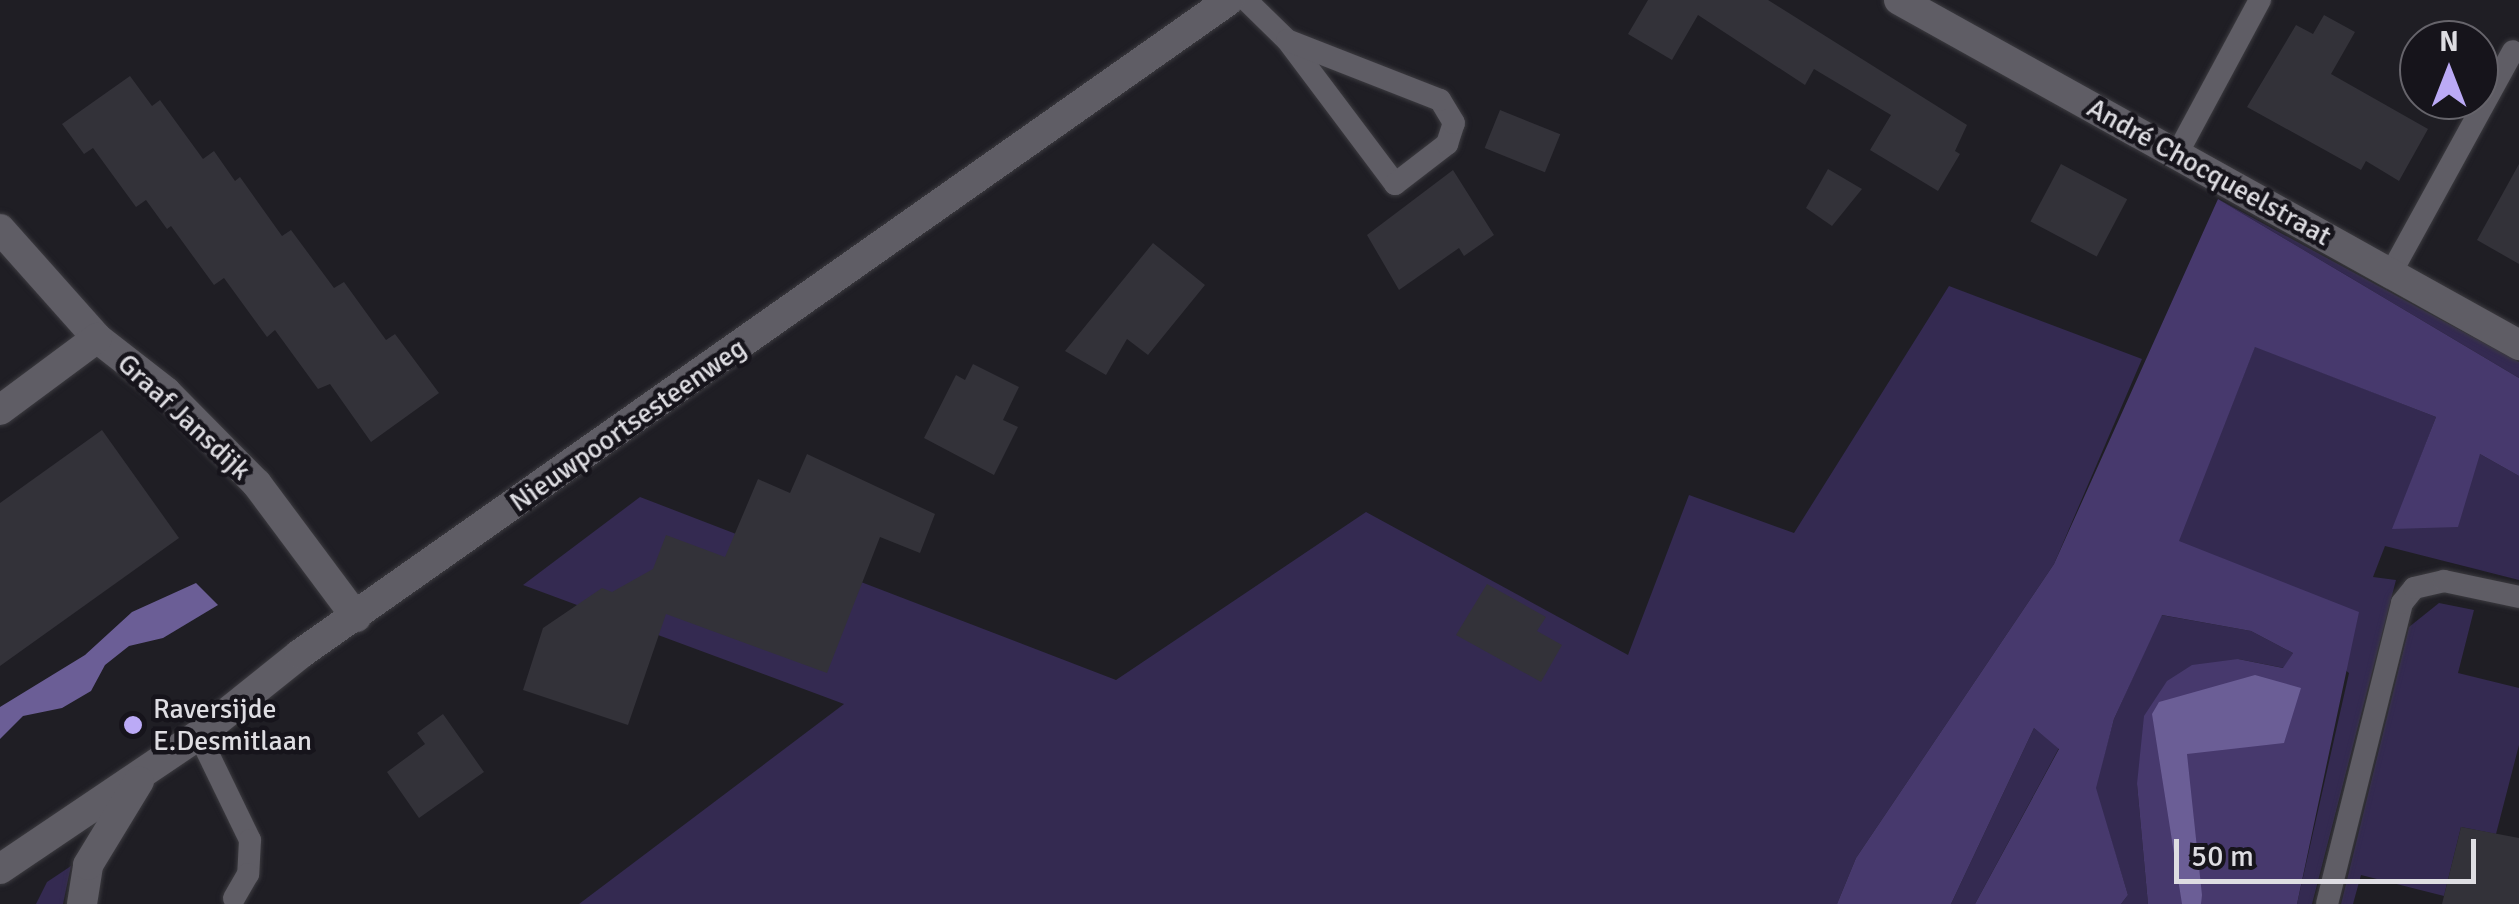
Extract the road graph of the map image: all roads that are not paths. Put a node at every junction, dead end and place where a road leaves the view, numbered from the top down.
1 (1229, 0) edge
2 (1246, 0) edge
3 (2260, 0) edge
4 (1916, 4) edge
5 (1287, 40) junction
6 (2512, 50) dead end
7 (2177, 154) junction
8 (0, 228) edge
9 (2391, 273) junction
10 (97, 338) junction
11 (2519, 345) edge
12 (0, 410) edge
13 (2519, 597) edge
14 (356, 617) junction
15 (199, 736) junction
16 (144, 772) junction
17 (29, 852) junction
18 (0, 868) edge
19 (0, 885) edge
20 (234, 898) dead end
21 (82, 904) edge
22 (2327, 904) edge

1 - 14 main road, Nieuwpoortsesteenweg
2 - 5 lane
3 - 7 lane
4 - 7 main road, André Chocqueelstraat
5 - 5 lane
6 - 9 lane
7 - 9 main road, André Chocqueelstraat
8 - 10 main road, Graaf Jansdijk
9 - 11 main road, André Chocqueelstraat
10 - 12 main road
10 - 14 main road, Graaf Jansdijk
13 - 22 lane
14 - 15 main road, Nieuwpoortsesteenweg
15 - 16 main road, Nieuwpoortsesteenweg
15 - 20 lane
16 - 17 main road, Nieuwpoortsesteenweg
16 - 21 main road
17 - 18 main road, Nieuwpoortsesteenweg
17 - 19 main road, Nieuwpoortsesteenweg

